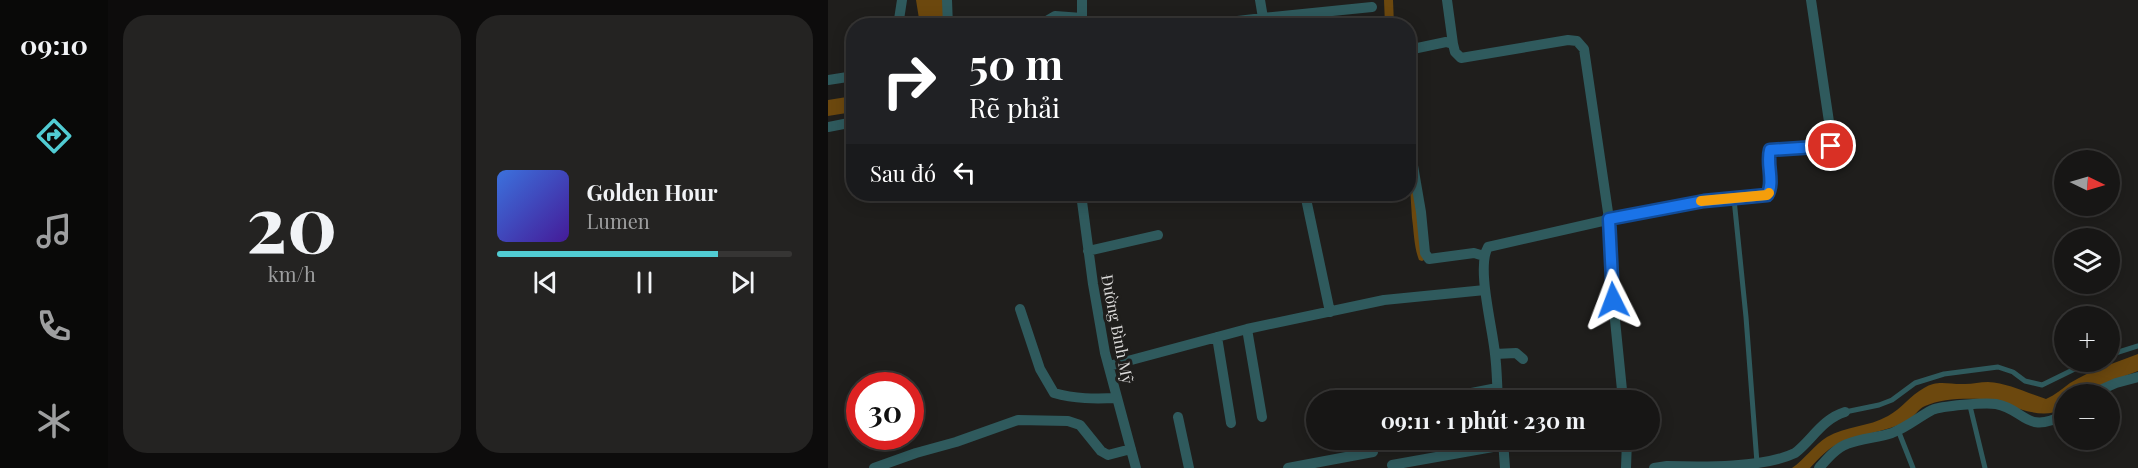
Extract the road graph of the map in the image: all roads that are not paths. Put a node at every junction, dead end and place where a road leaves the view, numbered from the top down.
1 (902, 0) edge
2 (947, 0) edge
3 (1082, 0) edge
4 (1260, 0) edge
5 (1448, 0) edge
6 (1811, 0) edge
7 (1372, 7) dead end
8 (899, 18) edge
9 (948, 18) edge
10 (1082, 18) edge
11 (1263, 18) joint
12 (1453, 44) junction
13 (1416, 48) edge
14 (846, 77) edge
15 (828, 80) edge
16 (846, 124) edge
17 (828, 127) edge
18 (1416, 183) edge
19 (1734, 199) junction
20 (1082, 201) edge
21 (1306, 201) edge
22 (1609, 219) junction
23 (1158, 235) dead end
24 (1088, 251) junction
25 (1484, 256) junction
26 (1485, 290) junction
27 (1020, 309) dead end
28 (1330, 312) junction
29 (1247, 329) junction
30 (1217, 337) junction
31 (2138, 346) edge
32 (2120, 352) edge
33 (1495, 354) junction
34 (1523, 359) dead end
35 (1109, 366) junction
36 (2069, 372) edge
37 (2138, 377) edge
38 (2114, 384) edge
39 (1497, 388) joint
40 (1487, 390) edge
41 (1622, 390) edge
42 (1117, 398) junction
43 (1970, 406) junction
44 (1845, 412) joint
45 (1178, 417) dead end
46 (1262, 417) dead end
47 (2054, 419) edge
48 (1231, 423) dead end
49 (1898, 430) junction
50 (1131, 449) junction
51 (1464, 450) edge
52 (1504, 450) edge
53 (1627, 450) edge
54 (1373, 452) dead end
55 (1392, 465) dead end
56 (1757, 465) junction
57 (874, 468) edge
58 (1136, 468) edge
59 (1189, 468) edge
60 (1288, 468) edge
61 (1505, 468) edge
62 (1626, 468) edge
63 (1654, 468) edge
64 (1819, 468) edge
65 (1913, 468) edge
66 (1985, 468) edge

1 - 8 street
2 - 9 street
3 - 10 street
4 - 11 street
5 - 12 street
6 - 19 street
7 - 11 street
12 - 13 street
12 - 22 street
14 - 15 street
16 - 17 street
18 - 25 street
19 - 22 street
19 - 56 lane
20 - 24 street, Đường Bình Mỹ
21 - 28 street
22 - 25 street
22 - 41 street
23 - 24 street
24 - 35 street, Đường Bình Mỹ
25 - 26 street
26 - 28 street
26 - 33 street
27 - 42 street
28 - 29 street
29 - 30 street
29 - 46 street
30 - 35 street
30 - 48 street
31 - 32 lane
33 - 34 street
33 - 39 street
35 - 42 street, Đường Bình Mỹ
36 - 44 lane
37 - 38 street
39 - 40 street
42 - 50 street, Đường Bình Mỹ
43 - 47 street
43 - 49 street
43 - 66 lane
44 - 56 street
45 - 59 street
49 - 64 street
49 - 65 lane
50 - 57 street
50 - 58 street, Đường Bình Mỹ
51 - 55 street
52 - 61 street
53 - 62 street
54 - 60 street
56 - 63 street

